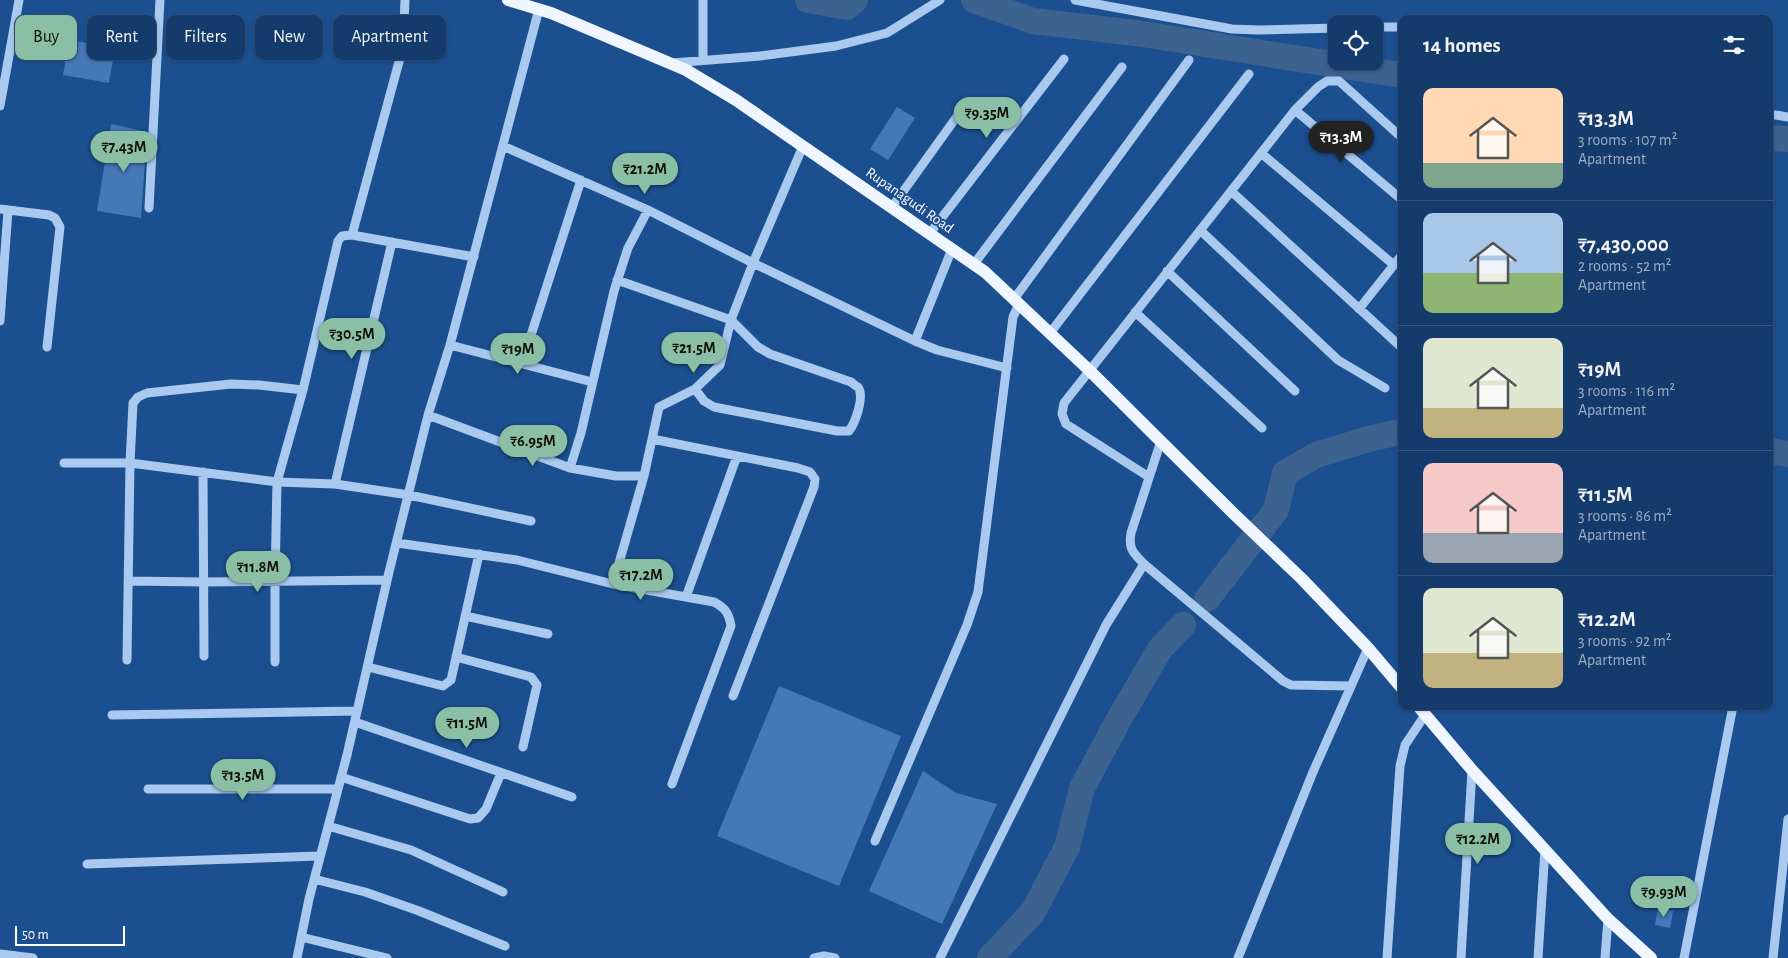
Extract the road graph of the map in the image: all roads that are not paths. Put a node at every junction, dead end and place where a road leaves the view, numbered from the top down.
1 (19, 0) edge
2 (160, 0) edge
3 (405, 0) edge
4 (508, 0) edge
5 (703, 0) edge
6 (940, 0) edge
7 (1075, 0) edge
8 (539, 9) junction
9 (1383, 27) edge
10 (1398, 27) edge
11 (1328, 28) edge
12 (1064, 59) dead end
13 (704, 60) junction
14 (1189, 60) dead end
15 (669, 63) junction
16 (1122, 67) dead end
17 (1249, 74) dead end
18 (0, 106) edge
19 (1295, 110) junction
20 (958, 115) dead end
21 (1773, 115) edge
22 (1788, 117) edge
23 (1398, 134) edge
24 (503, 146) junction
25 (803, 146) junction
26 (1261, 152) junction
27 (581, 180) junction
28 (1231, 191) junction
29 (1398, 196) edge
30 (892, 207) junction
31 (149, 208) dead end
32 (4, 210) edge
33 (648, 210) junction
34 (1200, 230) junction
35 (930, 233) junction
36 (352, 235) junction
37 (392, 242) junction
38 (952, 249) junction
39 (474, 257) junction
40 (1398, 260) edge
41 (753, 263) junction
42 (974, 264) junction
43 (1394, 265) junction
44 (1167, 271) junction
45 (617, 280) junction
46 (1017, 302) junction
47 (1360, 309) junction
48 (1135, 312) junction
49 (731, 320) junction
50 (0, 321) edge
51 (1050, 333) junction
52 (915, 342) junction
53 (1398, 344) edge
54 (450, 345) junction
55 (48, 347) dead end
56 (522, 363) junction
57 (1006, 368) junction
58 (1089, 370) junction
59 (592, 382) junction
60 (1385, 388) dead end
61 (695, 389) junction
62 (303, 390) junction
63 (1295, 391) dead end
64 (428, 415) junction
65 (1262, 428) dead end
66 (652, 439) junction
67 (1161, 442) junction
68 (736, 456) junction
69 (64, 463) dead end
70 (130, 463) junction
71 (570, 468) junction
72 (203, 472) junction
73 (644, 476) junction
74 (1150, 477) junction
75 (277, 482) junction
76 (335, 484) junction
77 (409, 495) junction
78 (531, 521) dead end
79 (397, 543) junction
80 (479, 554) junction
81 (1144, 564) junction
82 (128, 580) junction
83 (387, 580) junction
84 (275, 581) junction
85 (203, 582) junction
86 (613, 584) junction
87 (686, 597) junction
88 (465, 616) junction
89 (548, 634) dead end
90 (1368, 648) junction
91 (204, 656) dead end
92 (456, 657) junction
93 (127, 660) dead end
94 (275, 662) dead end
95 (368, 667) junction
96 (1398, 683) edge
97 (1351, 686) junction
98 (733, 696) dead end
99 (1732, 710) edge
100 (357, 711) junction
101 (1422, 711) edge
102 (112, 715) dead end
103 (354, 722) junction
104 (524, 747) dead end
105 (1472, 770) junction
106 (501, 773) junction
107 (341, 777) junction
108 (672, 784) dead end
109 (148, 789) dead end
110 (338, 789) junction
111 (572, 797) dead end
112 (1788, 819) edge
113 (328, 826) junction
114 (875, 841) dead end
115 (1545, 849) junction
116 (320, 856) junction
117 (87, 864) dead end
118 (314, 879) junction
119 (503, 892) dead end
120 (1608, 918) junction
121 (301, 936) junction
122 (505, 946) dead end
123 (0, 954) edge
124 (34, 958) edge
125 (297, 958) edge
126 (387, 958) edge
127 (814, 958) edge
128 (835, 958) edge
129 (940, 958) edge
130 (1238, 958) edge
131 (1387, 958) edge
132 (1461, 958) edge
133 (1538, 958) edge
134 (1605, 958) edge
135 (1651, 958) edge
136 (1684, 958) edge
137 (1773, 958) edge

1 - 18 street
2 - 31 street
3 - 36 street
4 - 8 main road, Rupanagudi Road
5 - 13 street
6 - 13 street
7 - 11 street
8 - 15 main road, Rupanagudi Road
8 - 24 street
9 - 10 street
12 - 35 street
13 - 15 street
14 - 46 street
15 - 25 main road, Rupanagudi Road
16 - 42 street
17 - 51 street
19 - 23 street
19 - 26 street
19 - 29 street
20 - 30 street
21 - 22 street
24 - 27 street
24 - 39 street
25 - 30 main road, Rupanagudi Road
25 - 41 street
26 - 28 street
26 - 43 street
27 - 33 street
27 - 56 street
28 - 34 street
28 - 47 street
30 - 35 main road, Rupanagudi Road
32 - 50 street
32 - 55 street
33 - 41 street
33 - 45 street
34 - 44 street
34 - 60 street
35 - 38 main road, Rupanagudi Road
36 - 37 street
36 - 62 street
37 - 39 street
37 - 76 street
38 - 42 main road, Rupanagudi Road
38 - 52 street
39 - 54 street
40 - 43 street
41 - 49 street
41 - 52 street
42 - 46 main road, Rupanagudi Road
43 - 47 street
44 - 48 street
44 - 63 street
45 - 49 street
45 - 59 street
46 - 51 main road, Rupanagudi Road
46 - 57 street
47 - 53 street
48 - 58 street
48 - 65 street
49 - 61 street
49 - 61 street
51 - 58 main road, Rupanagudi Road
52 - 57 street
54 - 56 street
54 - 64 street
56 - 59 street
57 - 114 street
58 - 67 main road, Rupanagudi Road
58 - 74 street
59 - 71 street
61 - 66 street
62 - 70 street
62 - 75 street
64 - 71 street
64 - 77 street
66 - 68 street
66 - 73 street
67 - 74 street
67 - 90 main road, Rupanagudi Road
68 - 87 street
68 - 98 street
69 - 70 street
70 - 72 street
70 - 82 street
71 - 73 street
72 - 75 street
72 - 85 street
73 - 86 street
74 - 81 street
75 - 76 street
75 - 84 street
76 - 77 street
77 - 78 street
77 - 79 street
79 - 80 street
79 - 83 street
80 - 86 street
80 - 88 street
81 - 97 street
81 - 129 street
82 - 85 street
82 - 93 street
83 - 84 street
83 - 95 street
84 - 85 street
84 - 94 street
85 - 91 street
86 - 87 street
87 - 108 street
88 - 89 street
88 - 92 street
90 - 96 main road, Rupanagudi Road
90 - 97 street
92 - 95 street
92 - 104 street
95 - 100 street
97 - 130 street
99 - 136 street
100 - 102 street
100 - 103 street
101 - 105 main road
101 - 131 street
103 - 106 street
103 - 107 street
105 - 115 main road
105 - 132 street
106 - 107 street
106 - 111 street
107 - 110 street
109 - 110 street
110 - 113 street
112 - 137 street
113 - 116 street
113 - 119 street
115 - 120 main road
115 - 133 street
116 - 117 street
116 - 118 street
118 - 121 street
118 - 122 street
120 - 134 street
120 - 135 main road
121 - 125 street
121 - 126 street
123 - 124 street
127 - 128 street

